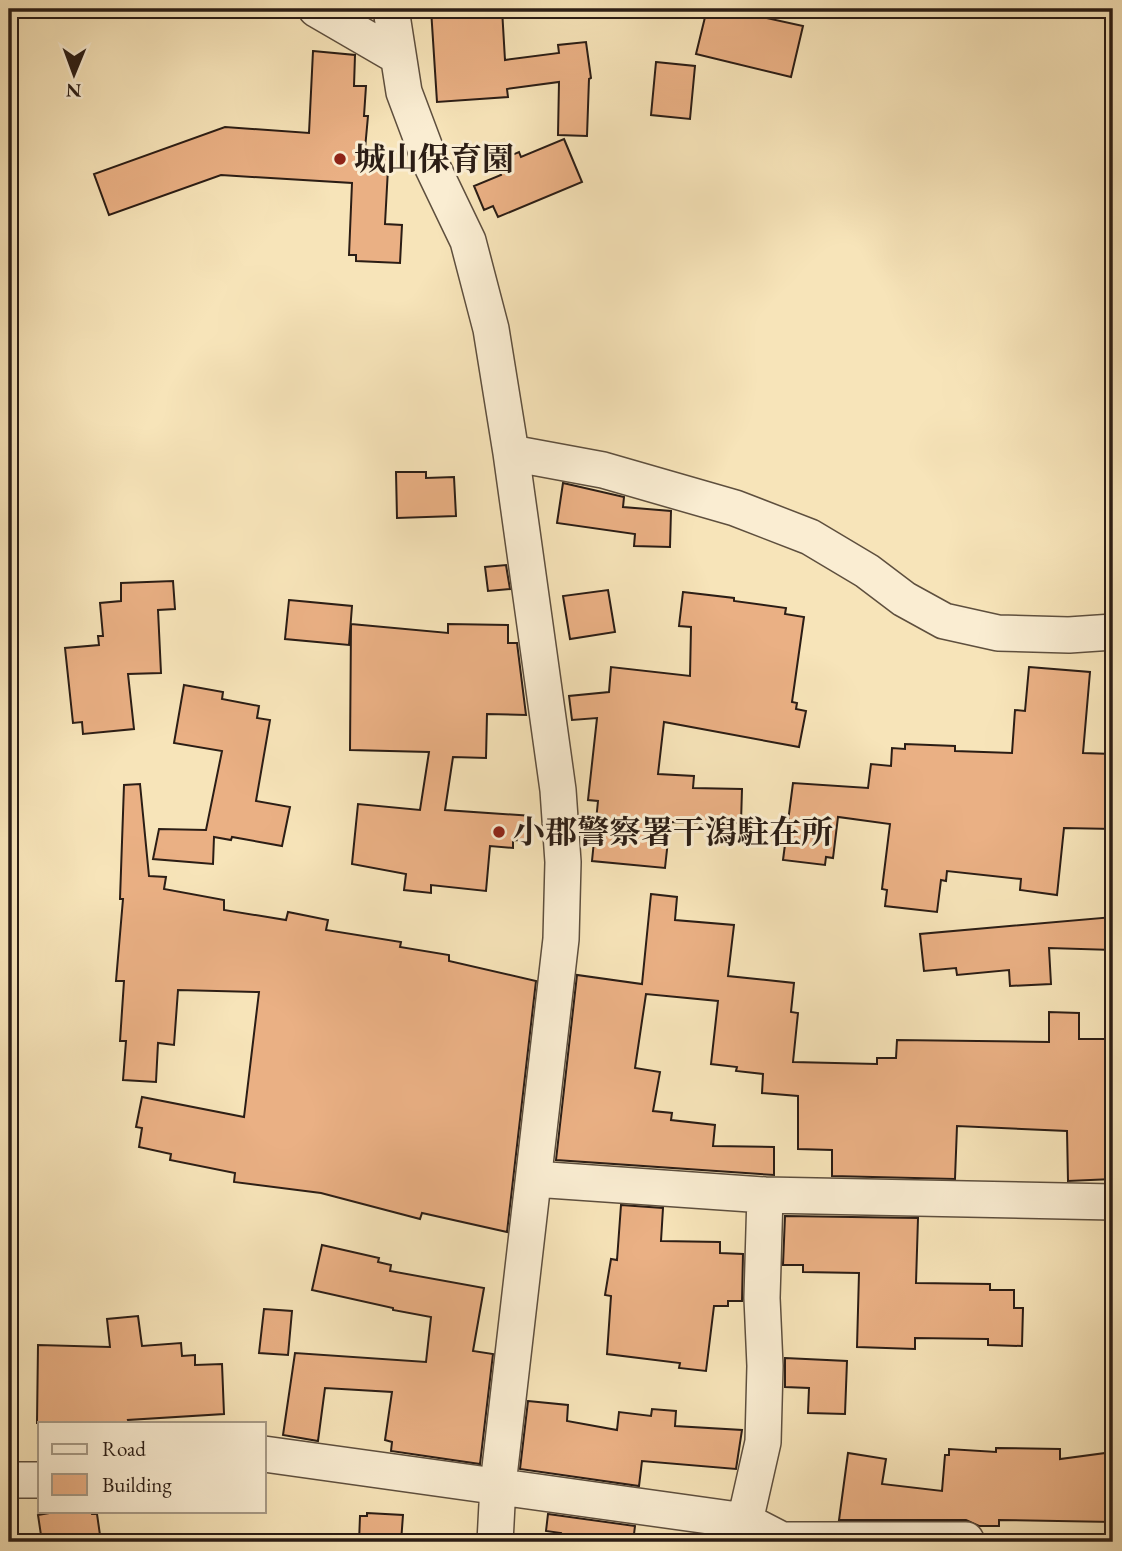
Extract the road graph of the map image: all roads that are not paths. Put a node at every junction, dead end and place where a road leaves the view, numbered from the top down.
1 (316, 9) edge
2 (391, 9) edge
3 (397, 55) junction
4 (511, 453) junction
5 (1113, 632) edge
6 (534, 1179) junction
7 (765, 1195) junction
8 (1113, 1202) edge
9 (266, 1454) edge
10 (9, 1480) edge
11 (38, 1480) edge
12 (498, 1485) junction
13 (745, 1532) edge
14 (495, 1542) edge
15 (965, 1542) edge

1 - 3 street
2 - 3 street
3 - 4 street
4 - 5 street
4 - 6 street
6 - 7 street
6 - 12 street
7 - 8 street
7 - 13 street
9 - 12 street
10 - 11 street
12 - 13 street
12 - 14 street
13 - 15 street

